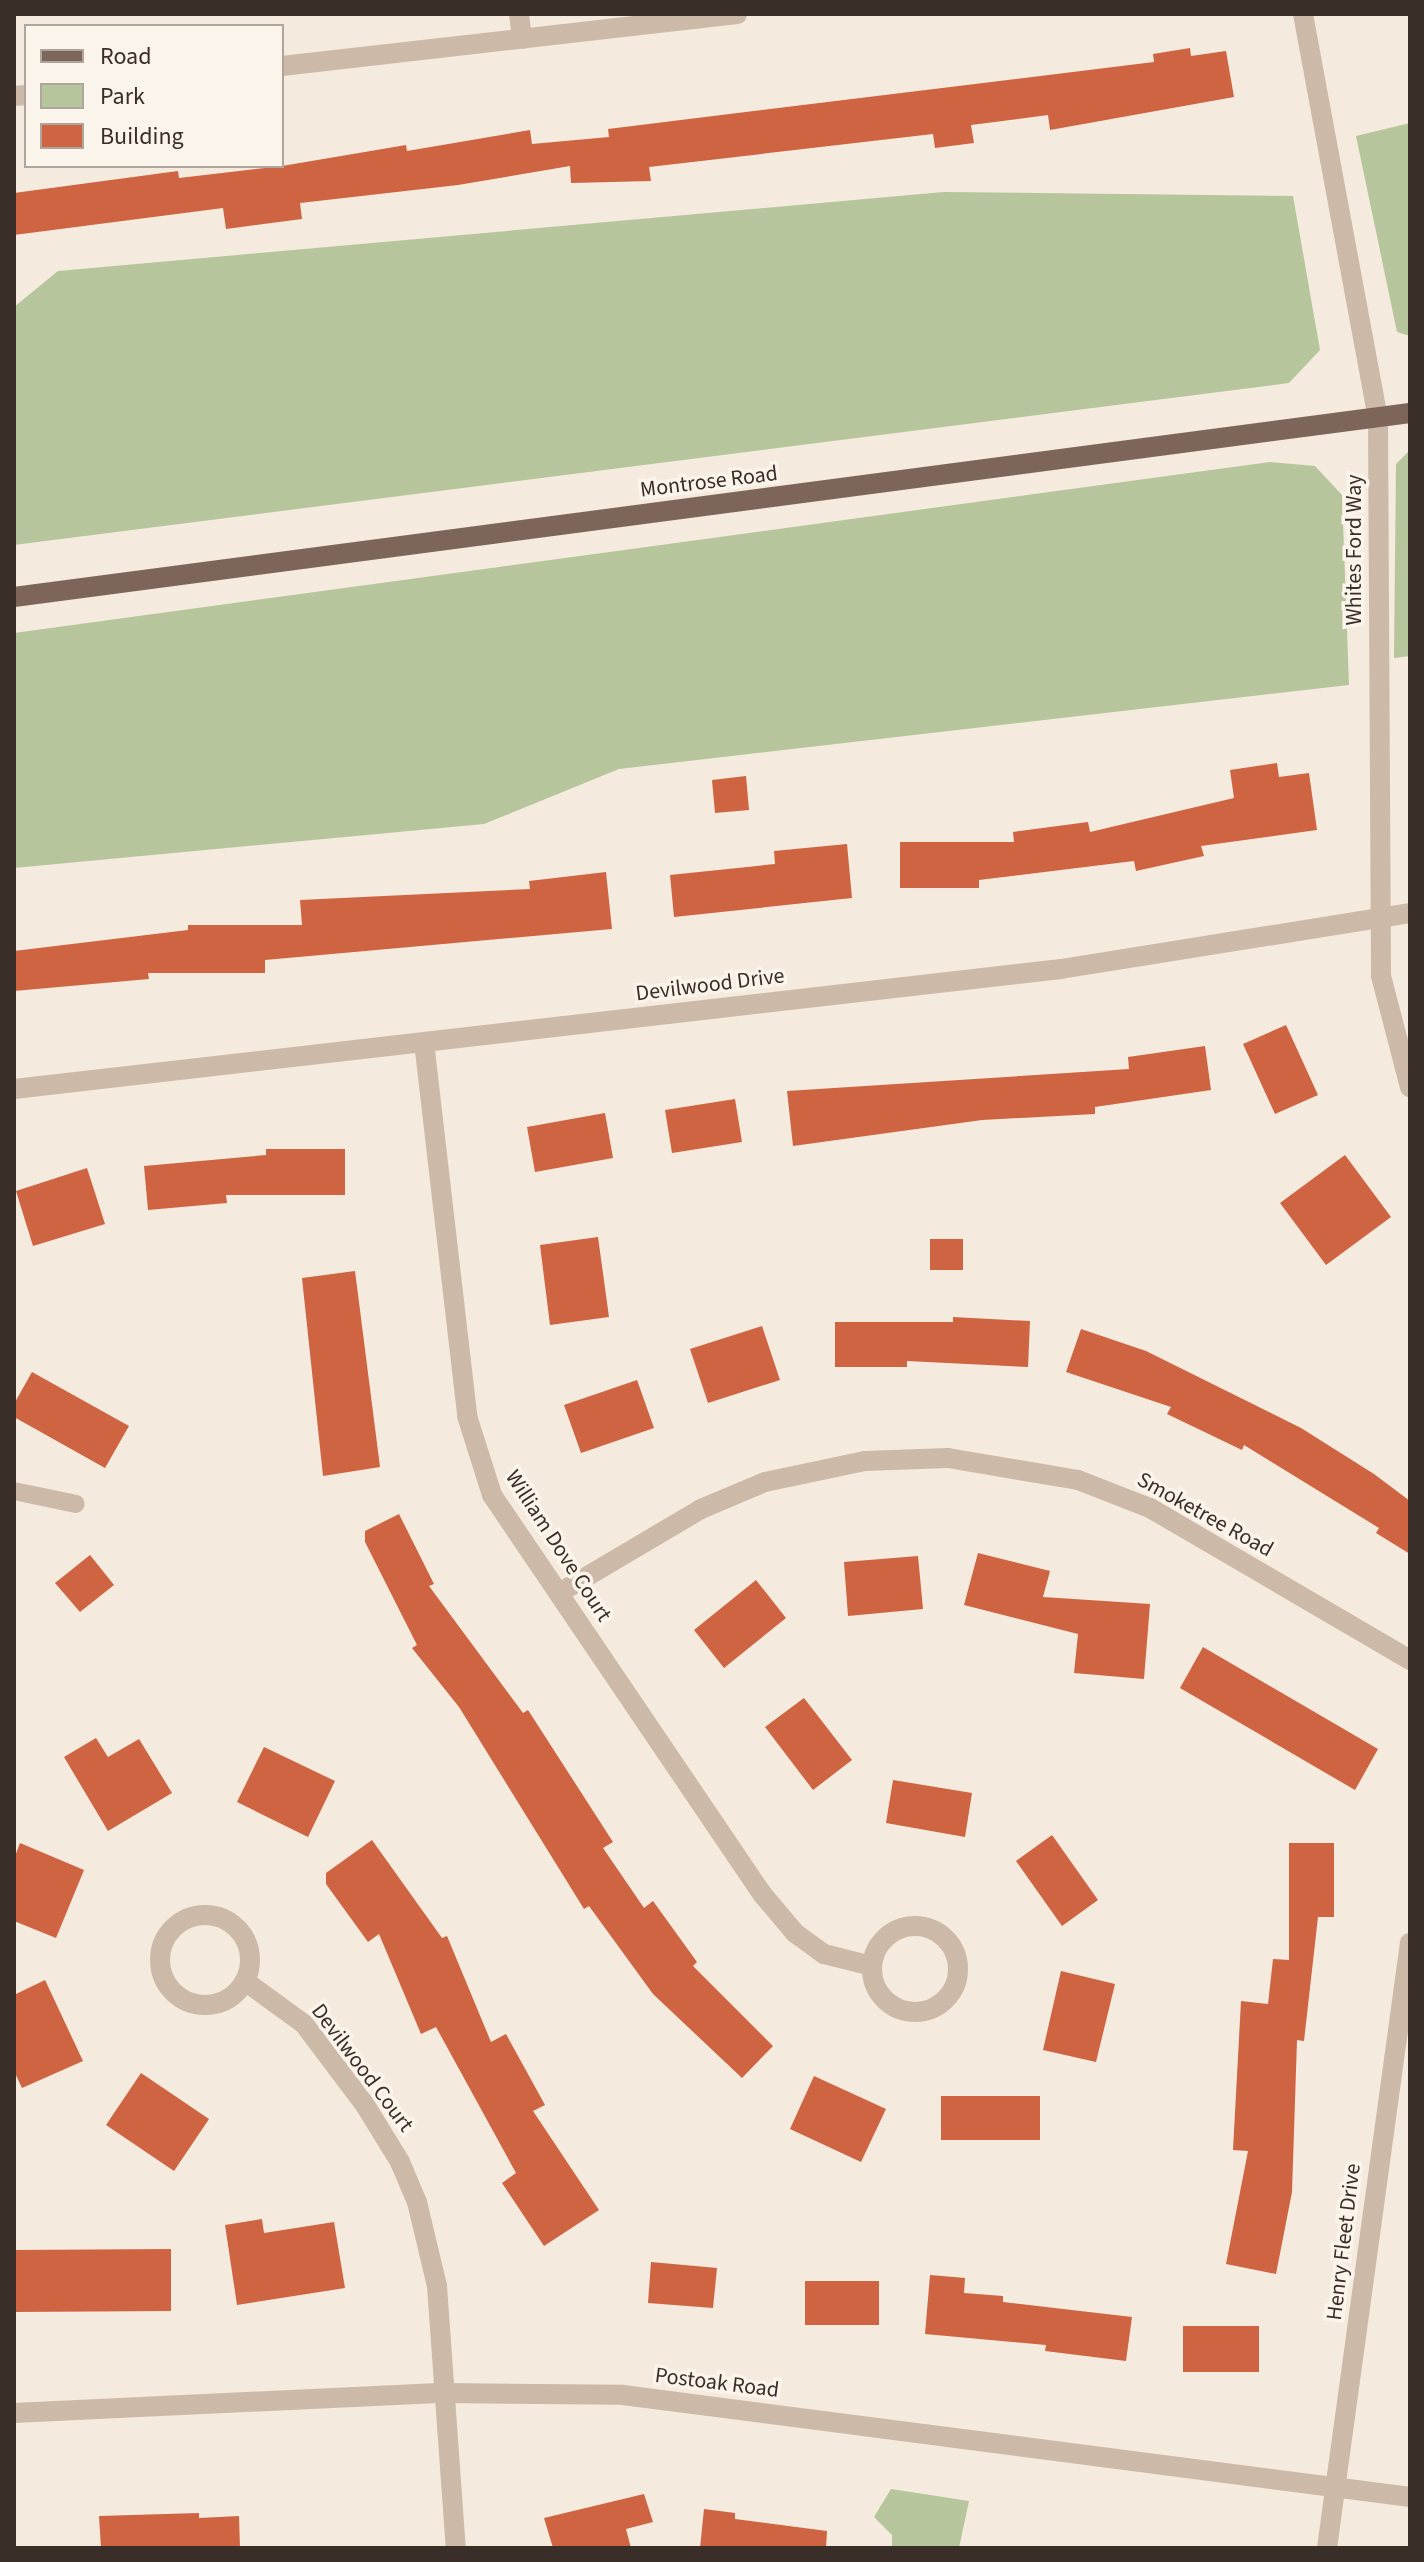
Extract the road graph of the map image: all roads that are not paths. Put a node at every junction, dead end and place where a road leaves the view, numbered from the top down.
1 (519, 14) edge
2 (737, 14) edge
3 (1303, 14) edge
4 (522, 39) junction
5 (284, 66) edge
6 (1410, 413) edge
7 (1378, 419) junction
8 (14, 597) edge
9 (1410, 913) edge
10 (1382, 918) junction
11 (424, 1042) junction
12 (1410, 1087) edge
13 (14, 1089) edge
14 (14, 1491) edge
15 (76, 1504) dead end
16 (559, 1593) junction
17 (1410, 1660) edge
18 (1410, 1943) edge
19 (872, 1966) junction
20 (245, 1981) junction
21 (444, 2393) junction
22 (14, 2413) edge
23 (1335, 2487) junction
24 (1410, 2497) edge
25 (456, 2548) edge
26 (1327, 2548) edge

1 - 4 street
2 - 4 street
3 - 7 street, Whites Ford Way
4 - 5 street
6 - 7 main road, Montrose Road
7 - 8 main road, Montrose Road
7 - 10 street, Whites Ford Way
9 - 10 street, Devilwood Drive
10 - 11 street, Devilwood Drive
10 - 12 street, Whites Ford Way
11 - 13 street, Devilwood Drive
11 - 16 street, William Dove Court
14 - 15 lane
16 - 17 street, Smoketree Road
16 - 19 street, William Dove Court
18 - 23 street, Henry Fleet Drive
19 - 19 street
20 - 20 street
20 - 21 street, Devilwood Court
21 - 22 street, Postoak Road
21 - 23 street, Postoak Road
21 - 25 street
23 - 24 street, Postoak Road
23 - 26 street, Henry Fleet Drive

